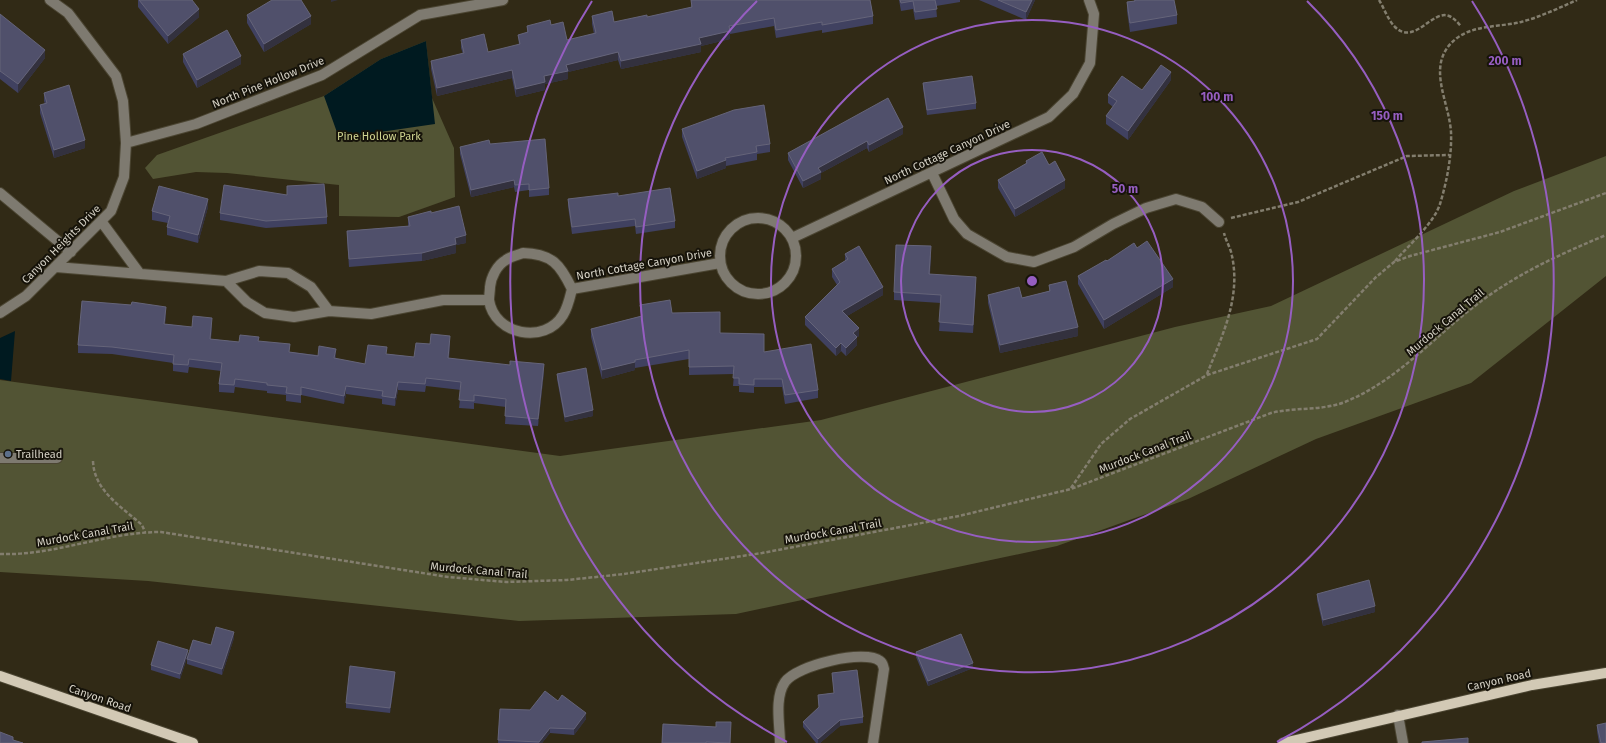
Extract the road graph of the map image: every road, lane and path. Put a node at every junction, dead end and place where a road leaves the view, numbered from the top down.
1 (50, 0) edge
2 (503, 0) edge
3 (1089, 0) edge
4 (1379, 0) edge
5 (1577, 0) edge
6 (1461, 26) dead end
7 (126, 143) junction
8 (1449, 155) junction
9 (932, 173) junction
10 (0, 193) edge
11 (1606, 193) edge
12 (101, 221) junction
13 (1219, 222) junction
14 (1606, 235) edge
15 (792, 238) junction
16 (71, 252) junction
17 (1394, 262) junction
18 (720, 263) junction
19 (56, 267) junction
20 (140, 274) junction
21 (226, 281) junction
22 (572, 289) junction
23 (489, 300) junction
24 (329, 311) junction
25 (0, 313) edge
26 (1207, 375) junction
27 (0, 458) edge
28 (57, 458) dead end
29 (92, 461) dead end
30 (1071, 489) junction
31 (145, 532) junction
32 (0, 554) edge
33 (1606, 673) edge
34 (0, 676) edge
35 (1398, 715) junction
36 (193, 743) edge
37 (780, 743) edge
38 (873, 743) edge
39 (1284, 743) edge
40 (1403, 743) edge

1 - 7 street, Canyon Heights Drive
2 - 7 street, North Pine Hollow Drive
3 - 9 street, North Cottage Canyon Drive
4 - 6 path
5 - 8 path
7 - 12 street, Canyon Heights Drive
8 - 13 path
8 - 17 path
9 - 13 street
9 - 15 street, North Cottage Canyon Drive
10 - 16 street
11 - 17 path
12 - 16 street, Canyon Heights Drive
12 - 20 street
13 - 26 path
14 - 30 path, Murdock Canal Trail
15 - 18 street, North Cottage Canyon Drive
15 - 18 street, North Cottage Canyon Drive
16 - 19 street, Canyon Heights Drive
17 - 26 path
18 - 22 street, North Cottage Canyon Drive
19 - 20 street
19 - 25 street, Canyon Heights Drive
20 - 21 street
21 - 24 street
21 - 24 street
22 - 23 street, North Cottage Canyon Drive
22 - 23 street, North Cottage Canyon Drive
23 - 24 street
26 - 30 path
27 - 28 street
29 - 31 path
30 - 31 path, Murdock Canal Trail
31 - 32 path, Murdock Canal Trail
33 - 35 main road, Canyon Road
34 - 36 main road, Canyon Road
35 - 39 main road, Canyon Road
35 - 40 street
37 - 38 street

